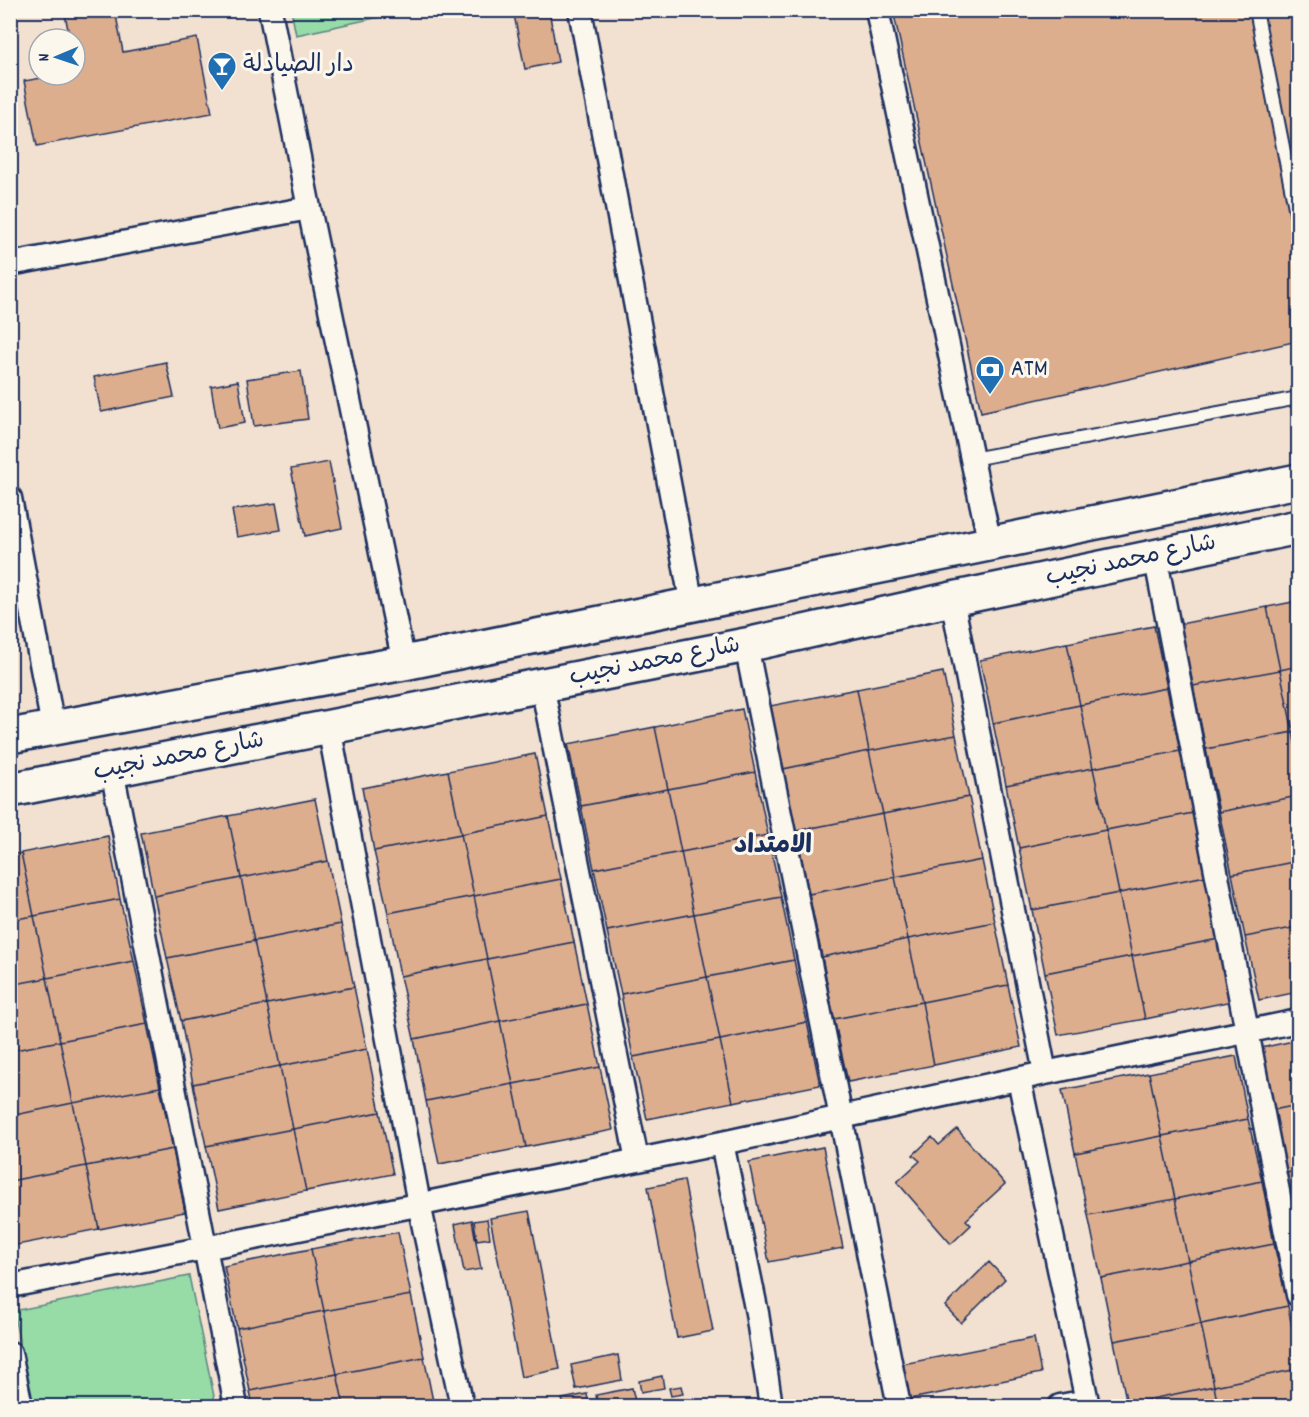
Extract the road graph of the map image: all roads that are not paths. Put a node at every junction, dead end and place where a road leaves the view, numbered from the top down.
1 (270, 10) edge
2 (580, 10) edge
3 (877, 10) edge
4 (1256, 10) edge
5 (309, 208) junction
6 (1299, 223) edge
7 (10, 264) edge
8 (1299, 398) edge
9 (972, 459) junction
10 (1299, 481) edge
11 (10, 498) edge
12 (1299, 526) edge
13 (990, 544) junction
14 (1155, 555) junction
15 (952, 599) junction
16 (692, 605) junction
17 (746, 645) junction
18 (404, 663) junction
19 (542, 685) junction
20 (53, 727) junction
21 (329, 727) junction
22 (10, 736) edge
23 (112, 770) junction
24 (10, 790) edge
25 (1299, 1021) edge
26 (1247, 1031) junction
27 (1045, 1074) junction
28 (1019, 1079) junction
29 (841, 1118) junction
30 (722, 1143) junction
31 (637, 1160) junction
32 (419, 1203) junction
33 (205, 1248) junction
34 (10, 1286) edge
35 (1299, 1295) edge
36 (10, 1353) edge
37 (1088, 1404) edge
38 (21, 1407) edge
39 (236, 1407) edge
40 (462, 1407) edge
41 (771, 1407) edge
42 (899, 1407) edge
43 (1060, 1407) edge

1 - 5 street
2 - 16 street
3 - 9 street
4 - 6 lane
5 - 7 street
5 - 18 street
8 - 9 lane
9 - 13 street
10 - 13 main road, شارع محمد نجيب
11 - 20 street
12 - 14 main road, شارع محمد نجيب
13 - 16 main road, شارع محمد نجيب
14 - 15 main road, شارع محمد نجيب
14 - 26 street
15 - 17 main road, شارع محمد نجيب
15 - 27 street
16 - 18 main road, شارع محمد نجيب
17 - 19 main road, شارع محمد نجيب
17 - 29 street
18 - 20 main road, شارع محمد نجيب
19 - 21 main road, شارع محمد نجيب
19 - 31 street
20 - 22 main road, شارع محمد نجيب
21 - 23 main road, شارع محمد نجيب
21 - 32 street
23 - 24 main road, شارع محمد نجيب
23 - 33 street
25 - 26 street
26 - 27 street
26 - 35 street
27 - 28 street
28 - 29 street
28 - 37 street
29 - 30 street
29 - 42 street
30 - 31 street
30 - 41 street
31 - 32 street
32 - 33 street
32 - 40 street
33 - 34 street
33 - 39 street
36 - 38 street
37 - 43 street

